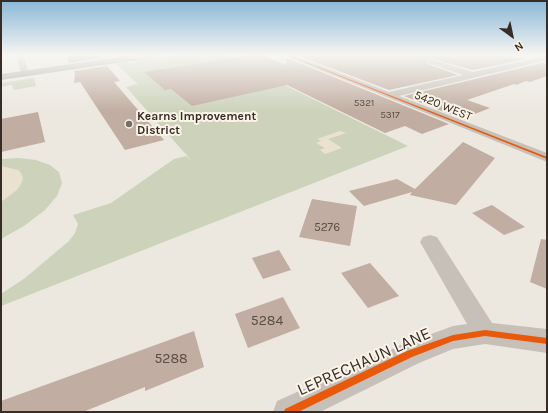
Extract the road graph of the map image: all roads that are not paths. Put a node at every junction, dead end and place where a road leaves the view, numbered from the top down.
1 (23, 74) edge
2 (338, 74) edge
3 (476, 74) edge
4 (473, 75) joint
5 (1, 77) edge
6 (390, 96) junction
7 (547, 158) edge
8 (430, 242) dead end
9 (485, 333) junction
10 (547, 341) edge
11 (288, 412) edge

1 - 5 main road
2 - 6 street, 5420 WEST
3 - 4 street
4 - 6 street
6 - 7 street, 5420 WEST
8 - 9 street
9 - 10 street, LEPRECHAUN LANE
9 - 11 street, LEPRECHAUN LANE

